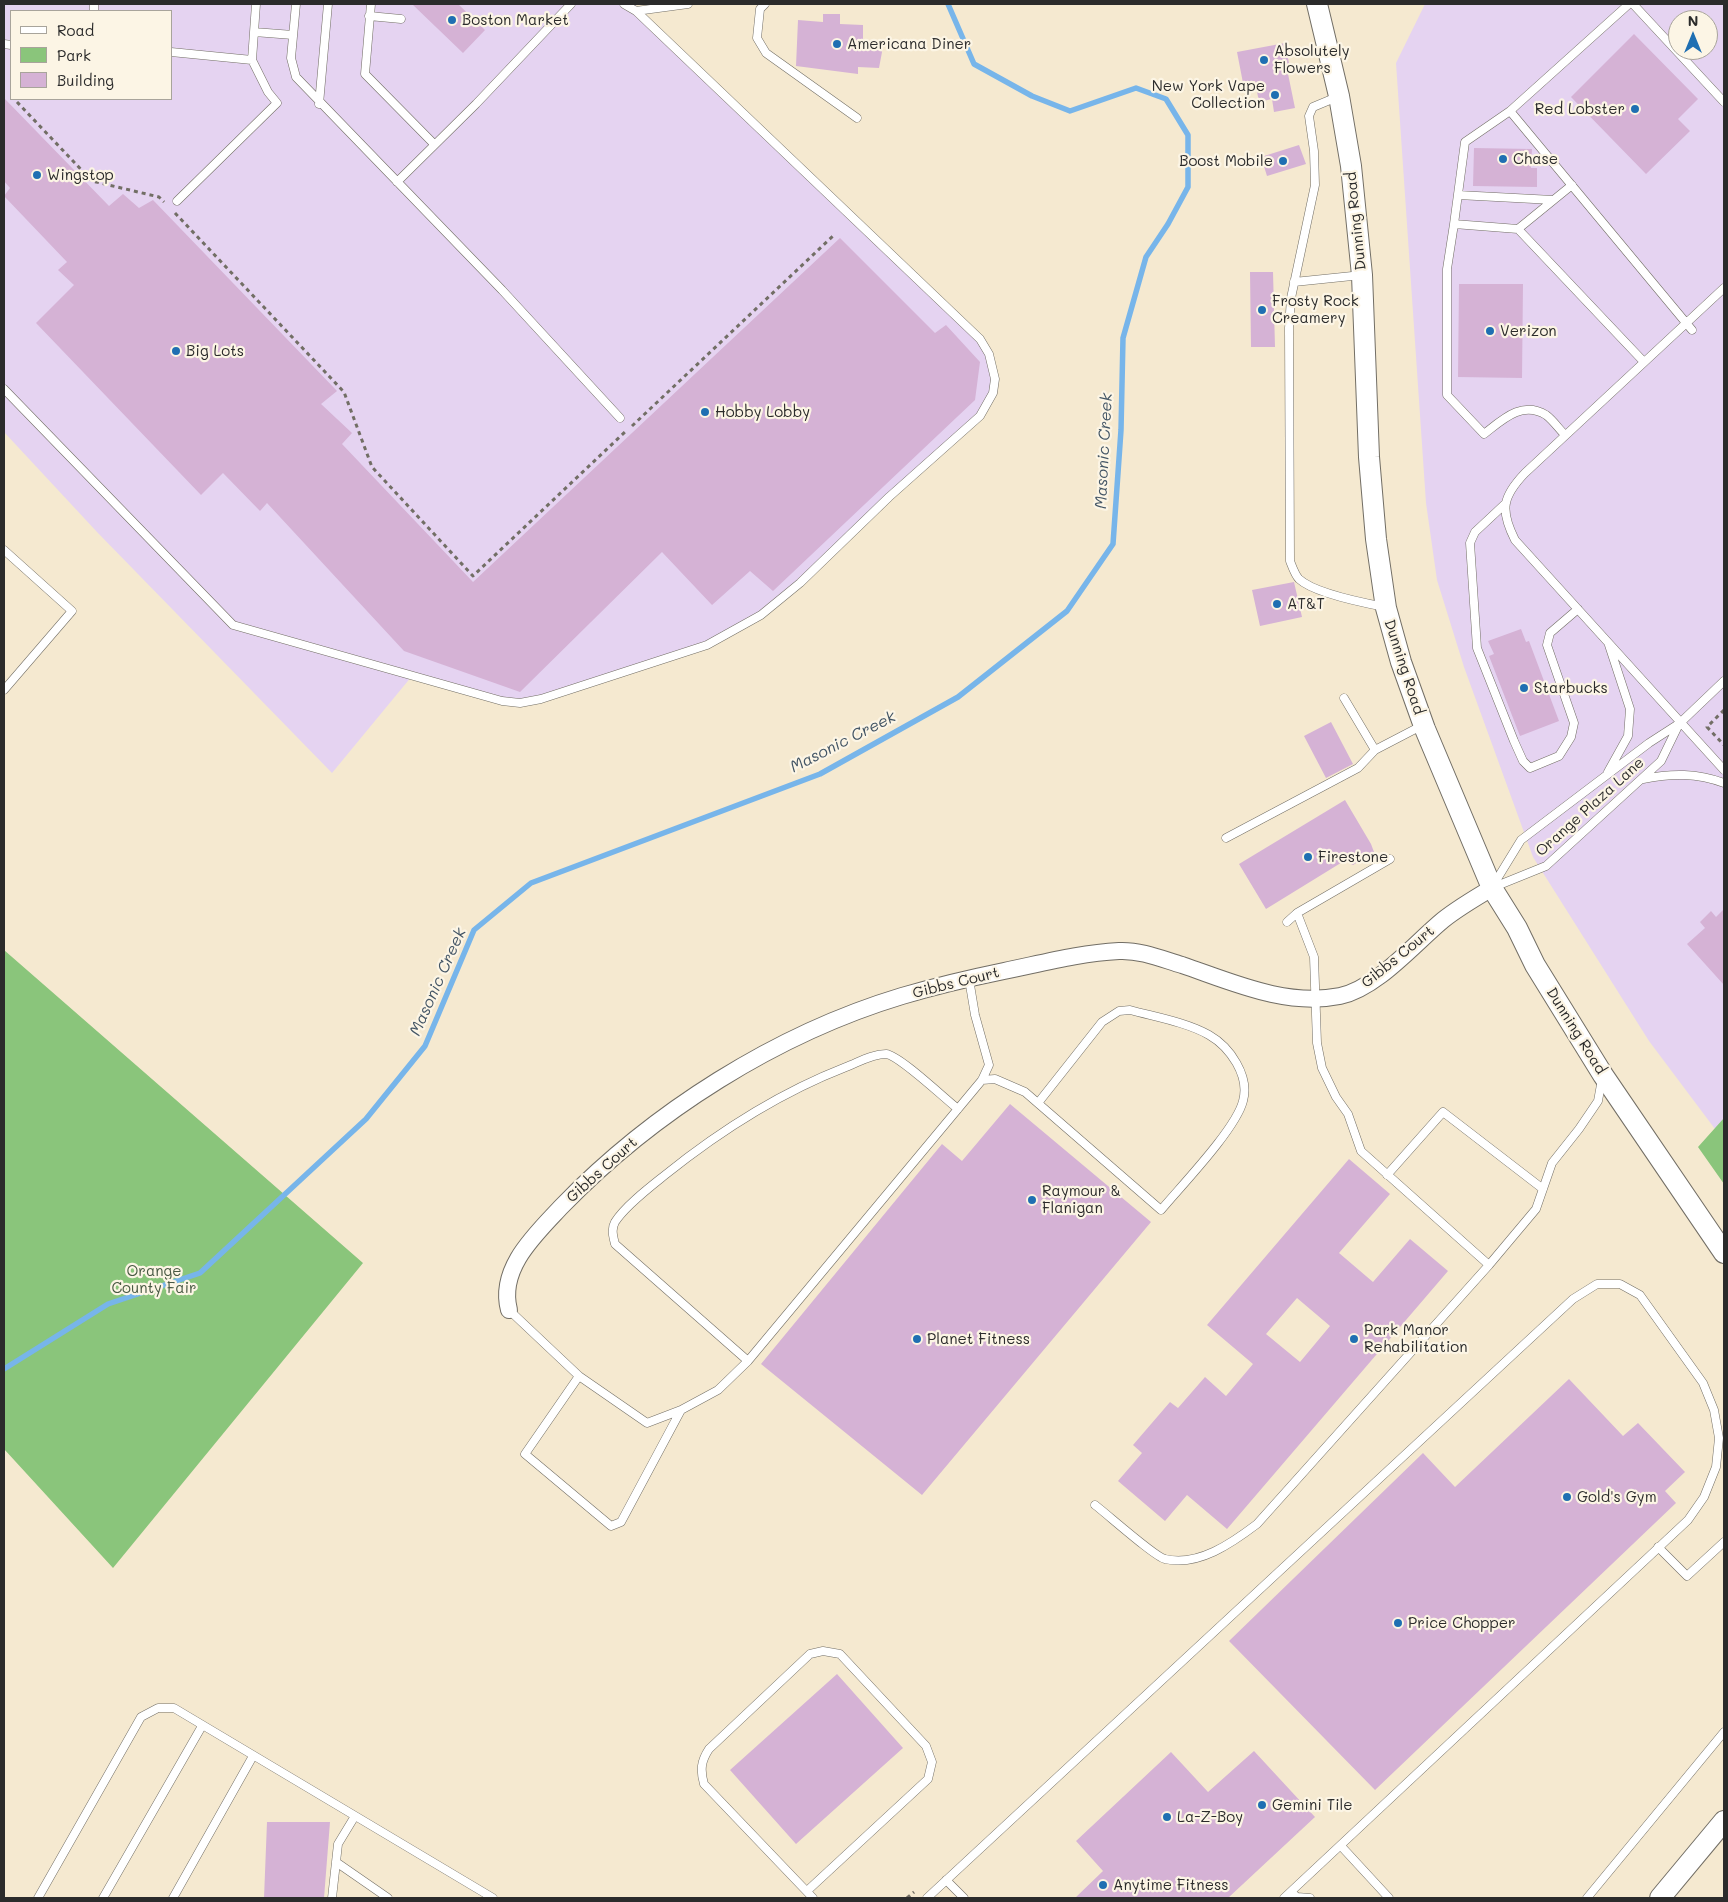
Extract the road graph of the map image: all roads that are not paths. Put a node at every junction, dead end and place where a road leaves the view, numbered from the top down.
1 (256, 4) edge
2 (296, 4) edge
3 (328, 4) edge
4 (371, 4) edge
5 (572, 4) edge
6 (624, 4) edge
7 (688, 4) edge
8 (765, 4) edge
9 (1317, 4) edge
10 (1631, 4) edge
11 (636, 11) junction
12 (369, 16) junction
13 (401, 19) dead end
14 (254, 32) junction
15 (293, 35) junction
16 (172, 52) edge
17 (252, 60) junction
18 (1339, 96) junction
19 (1724, 102) edge
20 (319, 104) junction
21 (1510, 111) junction
22 (857, 118) dead end
23 (434, 144) junction
24 (396, 182) junction
25 (1572, 185) junction
26 (1458, 195) junction
27 (1553, 200) junction
28 (177, 201) dead end
29 (1454, 224) junction
30 (1518, 229) junction
31 (1362, 275) junction
32 (1294, 282) junction
33 (1724, 288) edge
34 (1687, 323) junction
35 (1692, 330) dead end
36 (1644, 362) junction
37 (4, 389) edge
38 (620, 418) dead end
39 (1565, 435) junction
40 (1505, 504) junction
41 (4, 550) edge
42 (1386, 608) junction
43 (1578, 609) junction
44 (1607, 641) junction
45 (1724, 681) edge
46 (4, 690) edge
47 (1344, 698) dead end
48 (1680, 723) junction
49 (1423, 725) junction
50 (1375, 750) junction
51 (1724, 770) edge
52 (1604, 778) junction
53 (1643, 780) junction
54 (1724, 783) edge
55 (1226, 838) dead end
56 (1390, 859) dead end
57 (1492, 888) junction
58 (1297, 913) junction
59 (1286, 922) dead end
60 (969, 979) junction
61 (1315, 997) junction
62 (1603, 1075) junction
63 (982, 1080) junction
64 (1038, 1103) junction
65 (958, 1109) junction
66 (1387, 1175) junction
67 (1543, 1189) junction
68 (1724, 1253) edge
69 (1488, 1266) junction
70 (509, 1310) joint
71 (748, 1362) junction
72 (580, 1376) junction
73 (681, 1410) junction
74 (1722, 1438) edge
75 (1095, 1505) dead end
76 (1724, 1542) edge
77 (1658, 1547) junction
78 (202, 1726) junction
79 (1724, 1732) edge
80 (253, 1756) junction
81 (355, 1816) junction
82 (1724, 1821) edge
83 (1341, 1846) junction
84 (336, 1862) junction
85 (946, 1880) junction
86 (807, 1892) junction
87 (1295, 1896) edge
88 (38, 1898) edge
89 (103, 1898) edge
90 (173, 1898) edge
91 (332, 1898) edge
92 (388, 1898) edge
93 (493, 1898) edge
94 (813, 1898) edge
95 (927, 1898) edge
96 (964, 1898) edge
97 (1284, 1898) edge
98 (1310, 1898) edge
99 (1389, 1898) edge
100 (1587, 1898) edge
101 (1660, 1898) edge

1 - 14 lane
2 - 15 lane
3 - 20 lane
4 - 12 lane
5 - 23 lane
6 - 11 lane
7 - 11 lane
8 - 22 lane
9 - 18 street, Dunning Road
10 - 19 lane
10 - 21 lane
11 - 37 lane
12 - 13 lane
12 - 23 lane
14 - 15 lane
14 - 17 lane
15 - 20 lane
16 - 17 lane
17 - 28 lane
18 - 31 street, Dunning Road
18 - 32 lane
20 - 24 lane
21 - 25 lane
21 - 26 lane
23 - 24 lane
24 - 38 lane
25 - 27 lane
25 - 34 lane
26 - 27 lane
26 - 29 lane
27 - 30 lane
29 - 30 lane
29 - 39 lane
30 - 36 lane
31 - 32 lane
31 - 42 street, Dunning Road
32 - 42 lane
33 - 34 lane
34 - 35 lane
34 - 36 lane
36 - 39 lane
39 - 40 lane
40 - 43 lane
40 - 43 lane
41 - 46 lane
42 - 49 street, Dunning Road
43 - 44 lane
44 - 48 lane
44 - 52 lane
45 - 48 lane
47 - 50 lane
48 - 51 lane
48 - 52 lane
48 - 53 lane, Orange Plaza Lane
49 - 50 lane
49 - 57 street, Dunning Road
50 - 55 lane
52 - 57 lane
53 - 54 lane
53 - 57 lane, Orange Plaza Lane
56 - 58 lane
57 - 61 street, Gibbs Court
57 - 62 street, Dunning Road
58 - 59 lane
58 - 61 lane
60 - 61 street, Gibbs Court
60 - 63 lane
60 - 70 street, Gibbs Court
61 - 66 lane
62 - 67 lane
62 - 68 street, Dunning Road
63 - 64 lane
63 - 65 lane
64 - 64 lane
65 - 71 lane
65 - 71 lane
66 - 67 lane
66 - 69 lane
67 - 69 lane
69 - 75 lane
70 - 72 lane
71 - 73 lane
72 - 73 lane
72 - 73 lane
74 - 77 lane
74 - 85 lane
76 - 77 lane
77 - 83 lane
78 - 80 lane
78 - 88 lane
78 - 89 lane
79 - 100 lane
80 - 81 lane
80 - 90 lane
81 - 84 lane
81 - 93 lane
82 - 101 street
83 - 87 lane
83 - 99 lane
84 - 91 lane
84 - 92 lane
85 - 95 lane
85 - 96 lane
86 - 86 lane
86 - 94 lane
87 - 97 lane
87 - 98 lane

